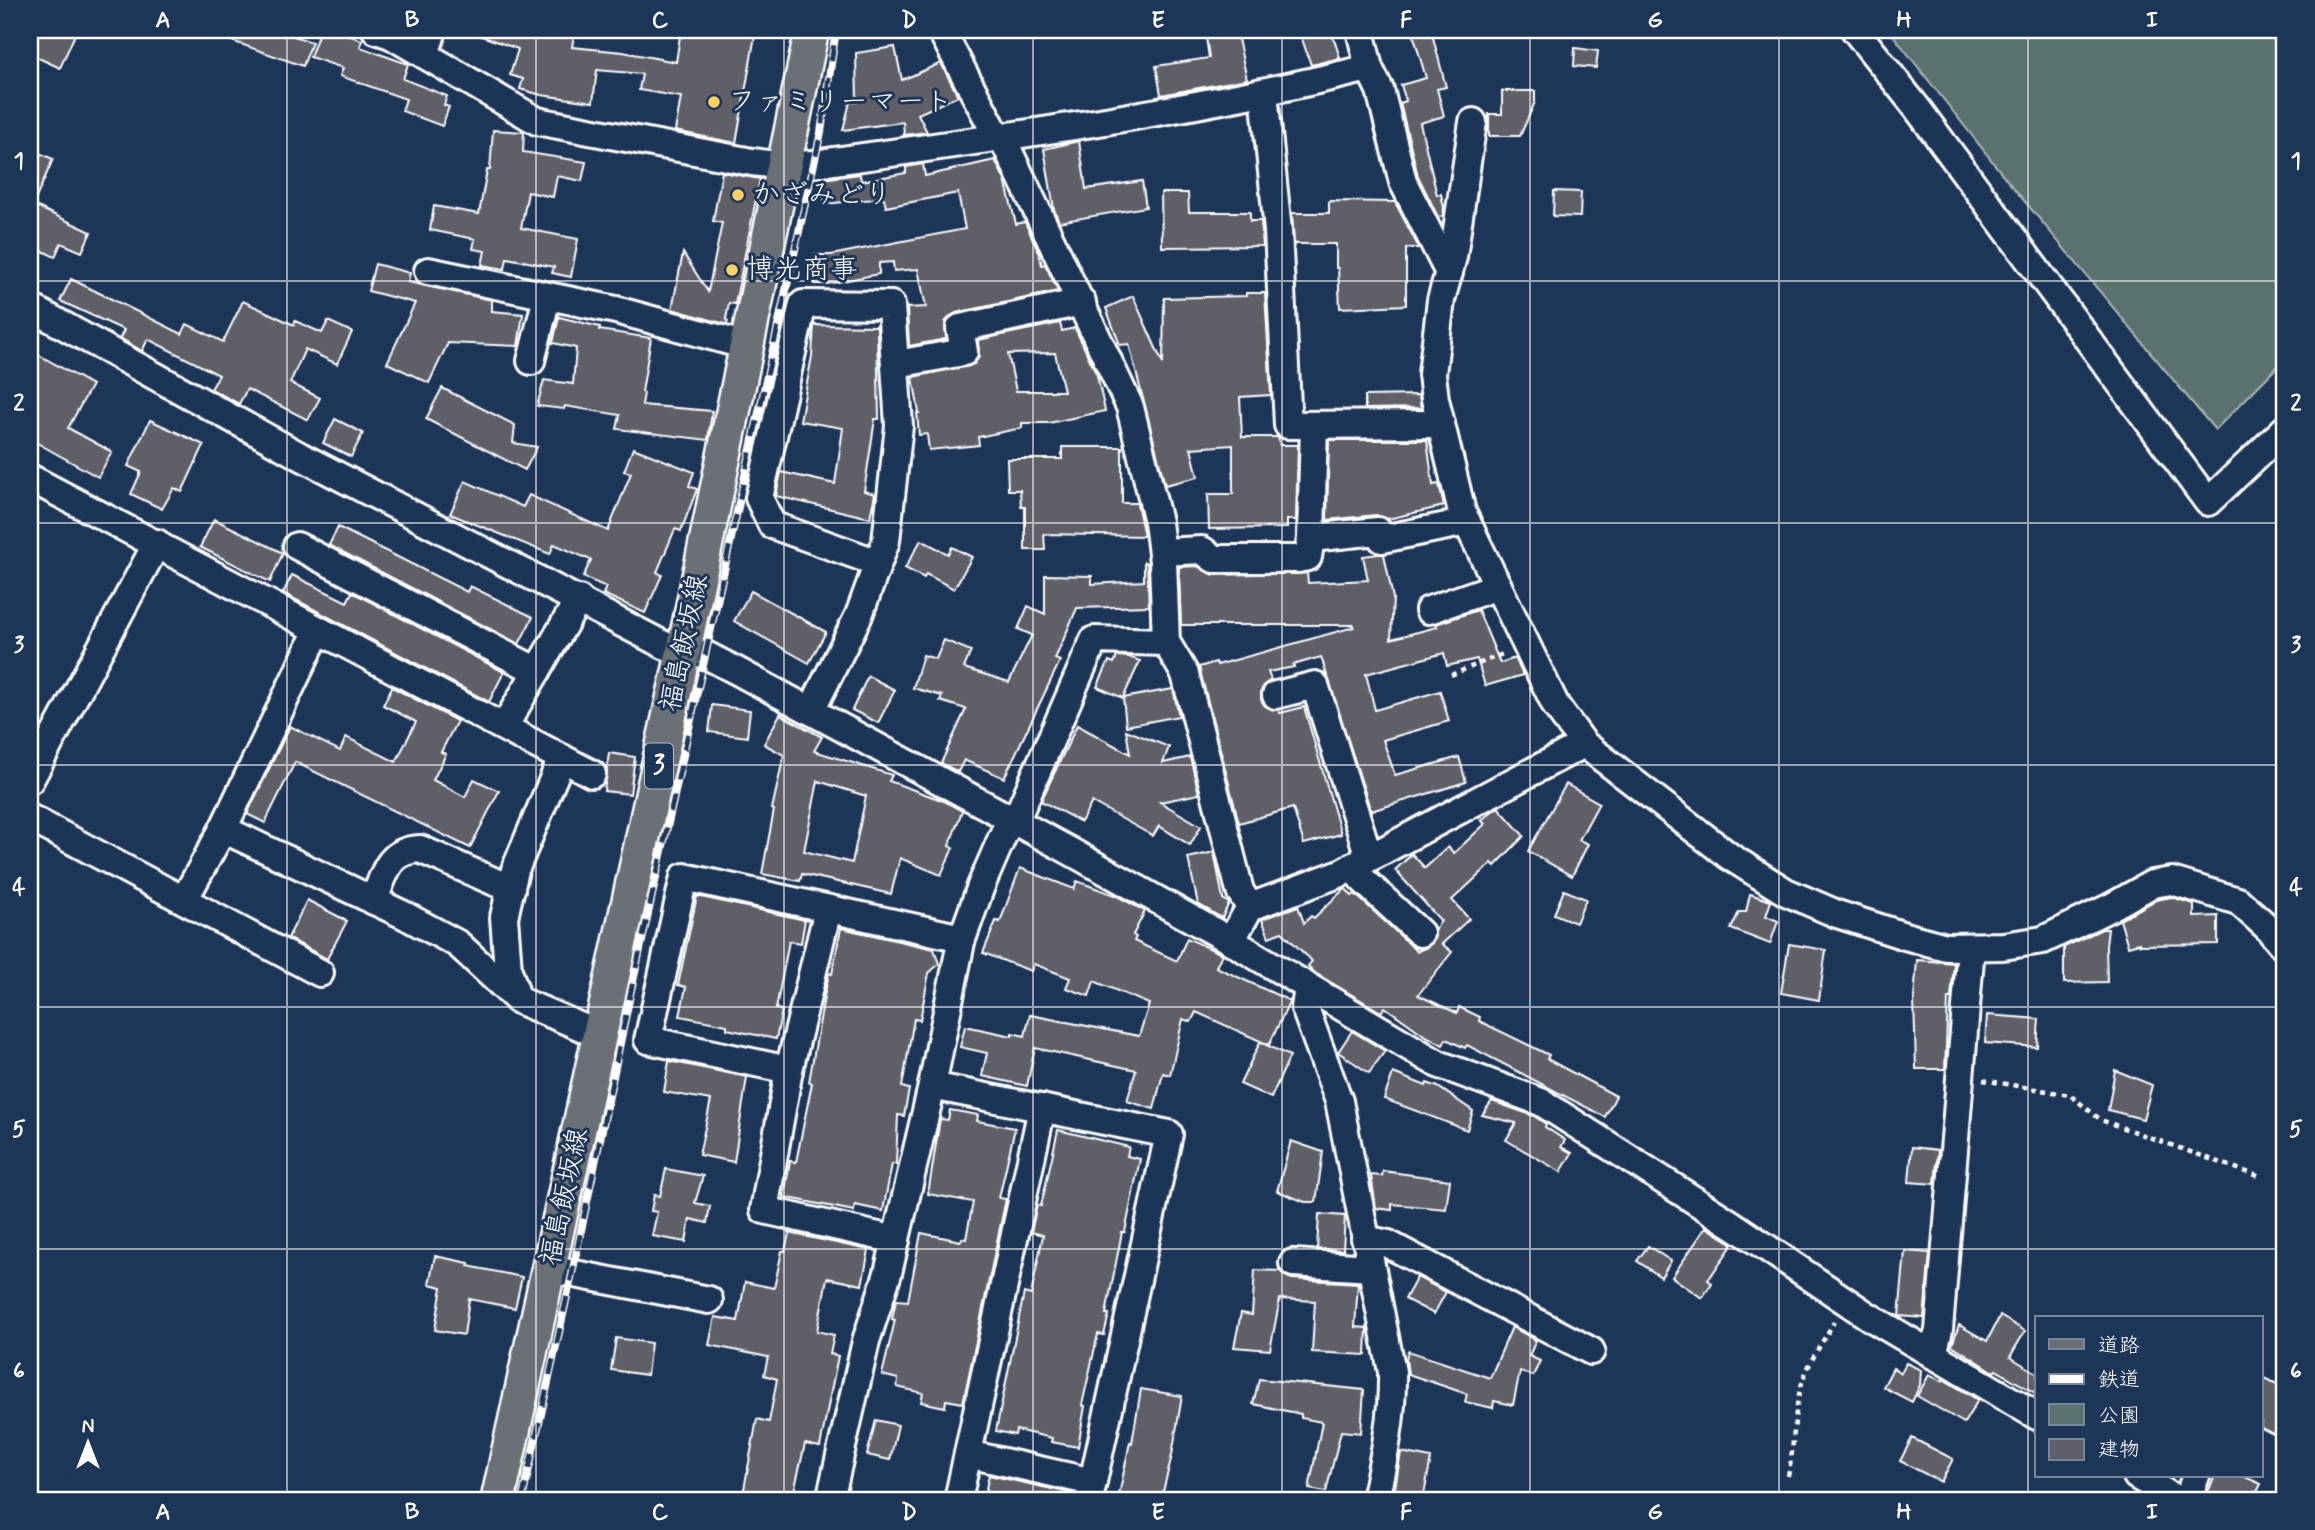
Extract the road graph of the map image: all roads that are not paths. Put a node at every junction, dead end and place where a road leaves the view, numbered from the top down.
1 (376, 30) edge
2 (433, 30) edge
3 (812, 30) edge
4 (941, 30) edge
5 (1360, 30) edge
6 (1855, 30) edge
7 (425, 55) junction
8 (1369, 68) junction
9 (1265, 93) junction
10 (1473, 122) dead end
11 (1000, 137) junction
12 (785, 166) junction
13 (428, 271) dead end
14 (1449, 273) junction
15 (547, 297) junction
16 (1082, 302) junction
17 (30, 307) edge
18 (747, 346) junction
19 (531, 362) dead end
20 (896, 364) junction
21 (1440, 424) junction
22 (1314, 425) junction
23 (2285, 429) edge
24 (30, 478) edge
25 (1467, 522) junction
26 (1311, 538) junction
27 (157, 543) junction
28 (297, 545) dead end
29 (1161, 552) junction
30 (878, 563) junction
31 (1498, 586) junction
32 (579, 599) junction
33 (1429, 610) dead end
34 (318, 630) junction
35 (1166, 642) junction
36 (684, 649) junction
37 (537, 671) junction
38 (1276, 695) dead end
39 (811, 711) junction
40 (504, 727) junction
41 (1584, 744) junction
42 (562, 758) junction
43 (592, 774) dead end
44 (30, 780) edge
45 (30, 818) edge
46 (1012, 820) junction
47 (223, 829) junction
48 (1361, 862) junction
49 (511, 889) junction
50 (184, 900) junction
51 (374, 901) junction
52 (1250, 907) junction
53 (828, 909) junction
54 (1420, 933) dead end
55 (962, 938) junction
56 (1231, 941) junction
57 (1971, 947) junction
58 (2285, 948) edge
59 (320, 973) dead end
60 (1308, 987) junction
61 (518, 1000) junction
62 (600, 1035) junction
63 (789, 1070) junction
64 (932, 1086) junction
65 (1042, 1108) junction
66 (1365, 1239) junction
67 (896, 1240) junction
68 (1293, 1263) dead end
69 (1371, 1268) junction
70 (549, 1269) junction
71 (709, 1300) dead end
72 (1591, 1351) dead end
73 (1933, 1355) junction
74 (2035, 1415) edge
75 (968, 1454) junction
76 (2140, 1478) edge
77 (2195, 1478) edge
78 (1091, 1491) edge
79 (498, 1500) edge
80 (830, 1500) edge
81 (958, 1500) edge
82 (1375, 1500) edge
83 (2177, 1500) edge
84 (2187, 1500) edge

1 - 7 street
2 - 7 street
3 - 12 main road, 福島飯坂線 / 3
4 - 11 street
5 - 8 street
6 - 23 street
7 - 12 street
8 - 9 street
8 - 14 street
9 - 11 street
9 - 22 street
10 - 14 street
11 - 12 street
11 - 16 street
12 - 18 main road, 福島飯坂線 / 3
13 - 15 street
14 - 21 street
15 - 18 street
15 - 19 street
16 - 20 street
16 - 29 street
17 - 32 street
18 - 36 main road, 福島飯坂線 / 3
20 - 30 street
20 - 30 street
21 - 22 street
21 - 25 street
22 - 26 street
24 - 27 street
25 - 26 street
25 - 31 street
26 - 29 street
27 - 34 street
27 - 44 street
28 - 37 street
29 - 35 street
30 - 39 street
31 - 33 street
31 - 41 street
32 - 36 street
32 - 37 street
34 - 40 street
34 - 47 street
35 - 46 street
35 - 52 street
36 - 39 street
36 - 62 main road, 福島飯坂線 / 3
37 - 40 street
38 - 48 street
39 - 46 street
40 - 42 street
41 - 48 street
41 - 57 street
42 - 43 street
42 - 49 street
45 - 50 street
46 - 55 street
46 - 56 street
47 - 50 street
47 - 51 street
48 - 52 street
48 - 54 street
49 - 51 street
49 - 61 street
50 - 59 street
51 - 61 street
52 - 56 street
53 - 55 street
53 - 63 street
53 - 63 street
55 - 64 street
56 - 60 street
57 - 58 street
57 - 73 street
60 - 66 street
60 - 73 street
61 - 62 street
62 - 70 main road, 福島飯坂線 / 3
63 - 67 street
64 - 65 street
64 - 67 street
65 - 75 street
65 - 78 street
66 - 69 street
66 - 72 street
67 - 80 street
68 - 69 street
69 - 82 street
70 - 71 street
70 - 79 main road, 福島飯坂線 / 3
73 - 74 street
75 - 78 street
75 - 81 street
76 - 83 street
77 - 84 street

